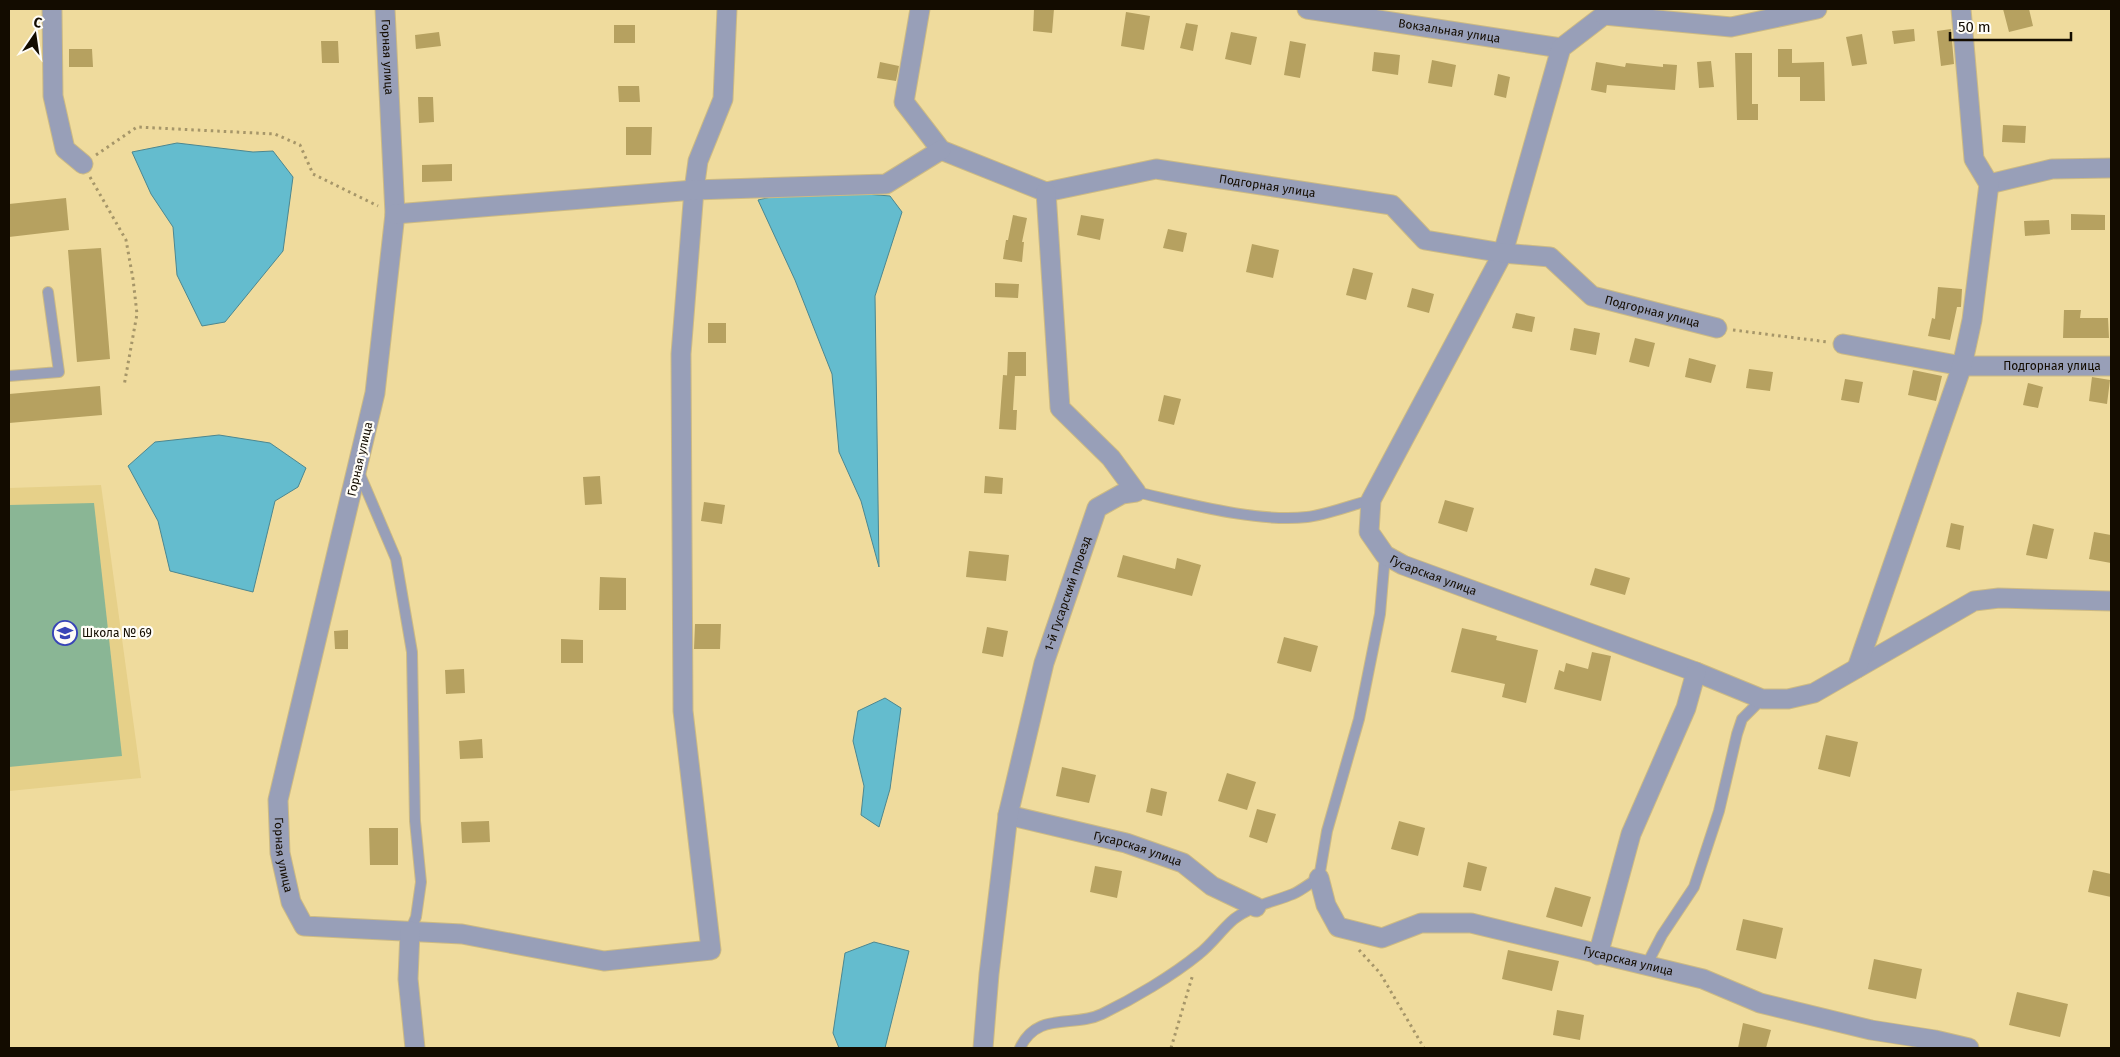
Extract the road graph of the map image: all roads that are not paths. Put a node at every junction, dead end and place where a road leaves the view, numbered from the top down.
1 (52, 9) edge
2 (385, 9) edge
3 (727, 9) edge
4 (920, 9) edge
5 (1307, 9) edge
6 (1817, 9) edge
7 (1961, 9) edge
8 (1605, 12) edge
9 (1562, 48) junction
10 (941, 150) junction
11 (83, 164) road end
12 (2111, 168) edge
13 (1989, 184) junction
14 (694, 190) junction
15 (1046, 192) junction
16 (394, 214) junction
17 (1503, 253) junction
18 (48, 292) dead end
19 (1717, 328) road end
20 (1843, 344) road end
21 (1962, 366) junction
22 (2111, 366) edge
23 (9, 376) edge
24 (358, 469) junction
25 (1136, 492) junction
26 (1371, 500) junction
27 (1385, 556) junction
28 (2111, 601) edge
29 (1857, 668) junction
30 (1696, 672) junction
31 (1762, 699) junction
32 (1008, 815) junction
33 (1318, 878) junction
34 (1256, 907) junction
35 (410, 931) junction
36 (1598, 955) junction
37 (1646, 966) junction
38 (415, 1048) edge
39 (983, 1048) edge
40 (1020, 1048) edge
41 (1968, 1048) edge

1 - 11 street
2 - 16 street, Горная улица
3 - 14 street
4 - 10 street
5 - 9 street, Вокзальная улица
6 - 8 street
7 - 13 street
8 - 9 street
9 - 17 street
10 - 14 street
10 - 15 street
12 - 13 street
13 - 21 street
14 - 16 street
14 - 35 street
15 - 17 street, Подгорная улица
15 - 25 street
16 - 24 street, Горная улица
17 - 19 street, Подгорная улица
17 - 26 street
18 - 23 lane
20 - 21 street, Подгорная улица
21 - 22 street, Подгорная улица
21 - 29 street
24 - 35 lane
24 - 35 street, Горная улица
25 - 26 lane
25 - 32 street, 1-й Гусарский проезд
26 - 27 street, Гусарская улица
27 - 30 street, Гусарская улица
27 - 33 lane
28 - 29 street
29 - 31 street
30 - 31 street, Гусарская улица
30 - 36 street
31 - 37 lane
32 - 34 street, Гусарская улица
32 - 39 street, 1-й Гусарский проезд
33 - 34 lane
33 - 36 street, Гусарская улица
34 - 40 lane
35 - 38 street
36 - 37 street, Гусарская улица
37 - 41 street, Гусарская улица

